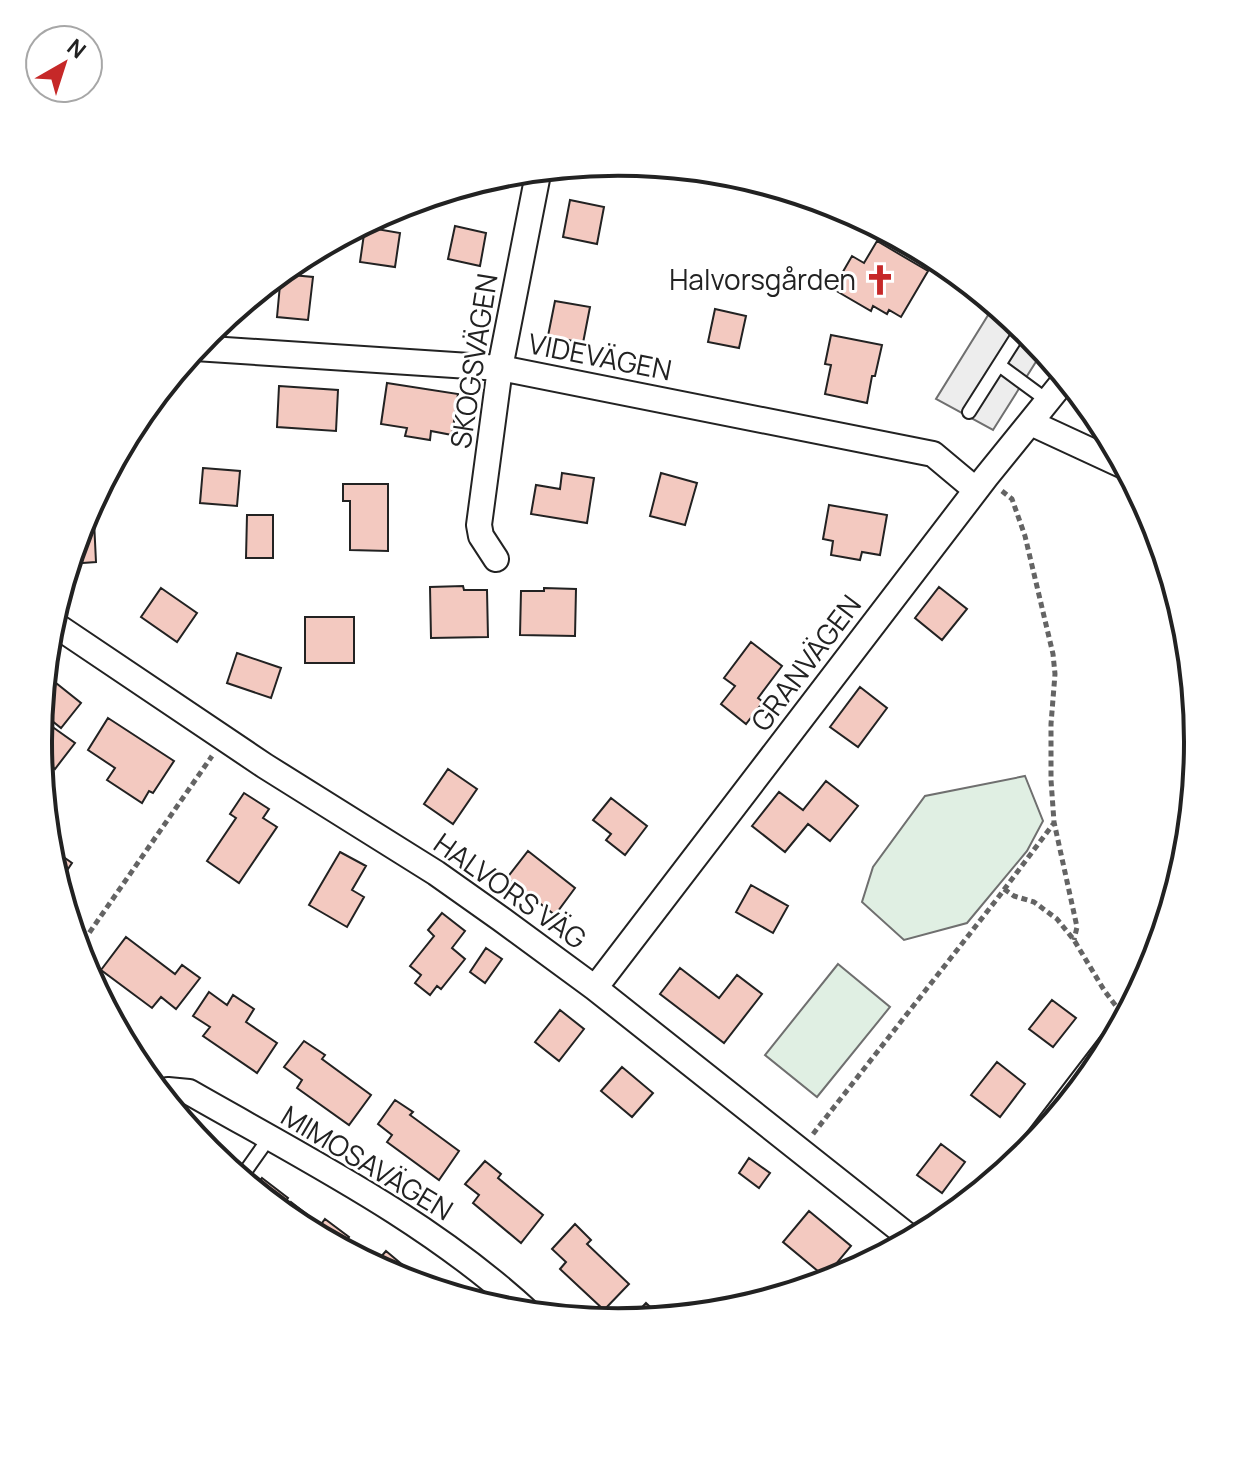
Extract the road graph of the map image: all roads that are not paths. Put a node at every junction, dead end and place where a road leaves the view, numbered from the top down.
1 (537, 181) edge
2 (1016, 338) edge
3 (211, 349) edge
4 (999, 365) junction
5 (500, 368) junction
6 (1059, 387) edge
7 (1048, 401) junction
8 (969, 412) dead end
9 (1031, 423) junction
10 (1109, 459) edge
11 (981, 484) junction
12 (496, 559) dead end
13 (63, 630) edge
14 (595, 988) junction
15 (172, 1090) edge
16 (269, 1138) junction
17 (247, 1169) edge
18 (903, 1232) edge
19 (511, 1298) edge

1 - 5 street, SKOGSVÄGEN
2 - 4 lane
3 - 5 street, VIDEVÄGEN
4 - 7 lane
4 - 8 lane
5 - 11 street, VIDEVÄGEN
5 - 12 street, SKOGSVÄGEN
6 - 7 street, GRANVÄGEN
7 - 9 street, GRANVÄGEN
9 - 10 street
9 - 11 street, GRANVÄGEN
11 - 14 street, GRANVÄGEN
13 - 14 street, HALVORS VÄG
14 - 18 street, HALVORS VÄG
15 - 16 street, MIMOSAVÄGEN
16 - 17 lane
16 - 19 street, MIMOSAVÄGEN

